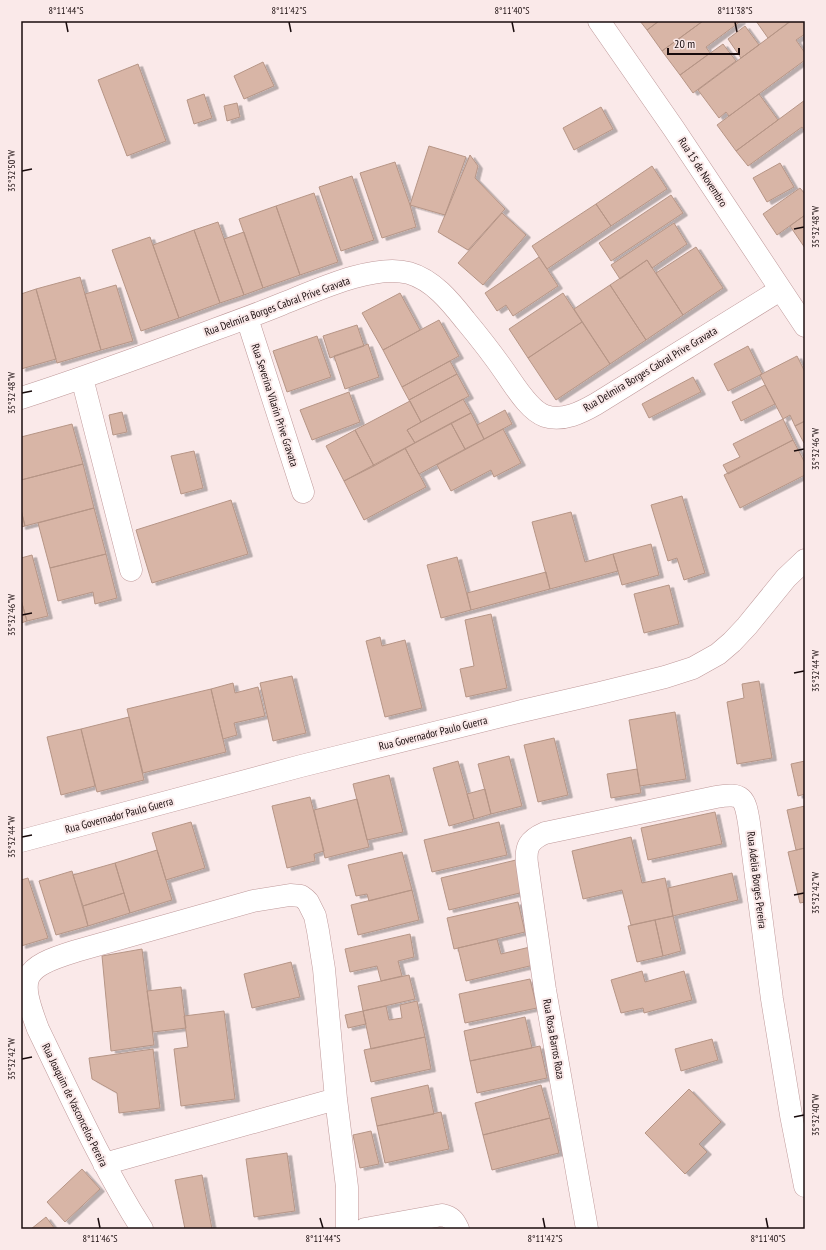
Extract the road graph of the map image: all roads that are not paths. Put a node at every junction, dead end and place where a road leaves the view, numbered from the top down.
1 (599, 21) edge
2 (780, 290) junction
3 (247, 318) junction
4 (805, 326) edge
5 (82, 378) junction
6 (21, 398) edge
7 (303, 492) dead end
8 (805, 560) edge
9 (131, 570) dead end
10 (21, 841) edge
11 (527, 848) joint
12 (336, 1099) junction
13 (104, 1164) junction
14 (805, 1186) edge
15 (142, 1229) edge
16 (347, 1229) edge
17 (365, 1229) edge
18 (458, 1229) edge
19 (587, 1229) edge

1 - 2 street, Rua 15 de Novembro
2 - 3 street, Rua Delmira Borges Cabral Prive Gravata
2 - 4 street, Rua 15 de Novembro
3 - 5 street, Rua Delmira Borges Cabral Prive Gravata
3 - 7 street, Rua Severina Vilarin Prive Gravata
5 - 6 street, Rua Delmira Borges Cabral Prive Gravata
5 - 9 street
8 - 10 street, Rua Governador Paulo Guerra
11 - 14 street, Rua Adelia Borges Pereira
11 - 19 street, Rua Rosa Barros Roza
12 - 13 street
12 - 13 street, Rua Joaquim de Vasconcelos Pereira
12 - 16 street
13 - 15 street, Rua Joaquim de Vasconcelos Pereira
17 - 18 street

